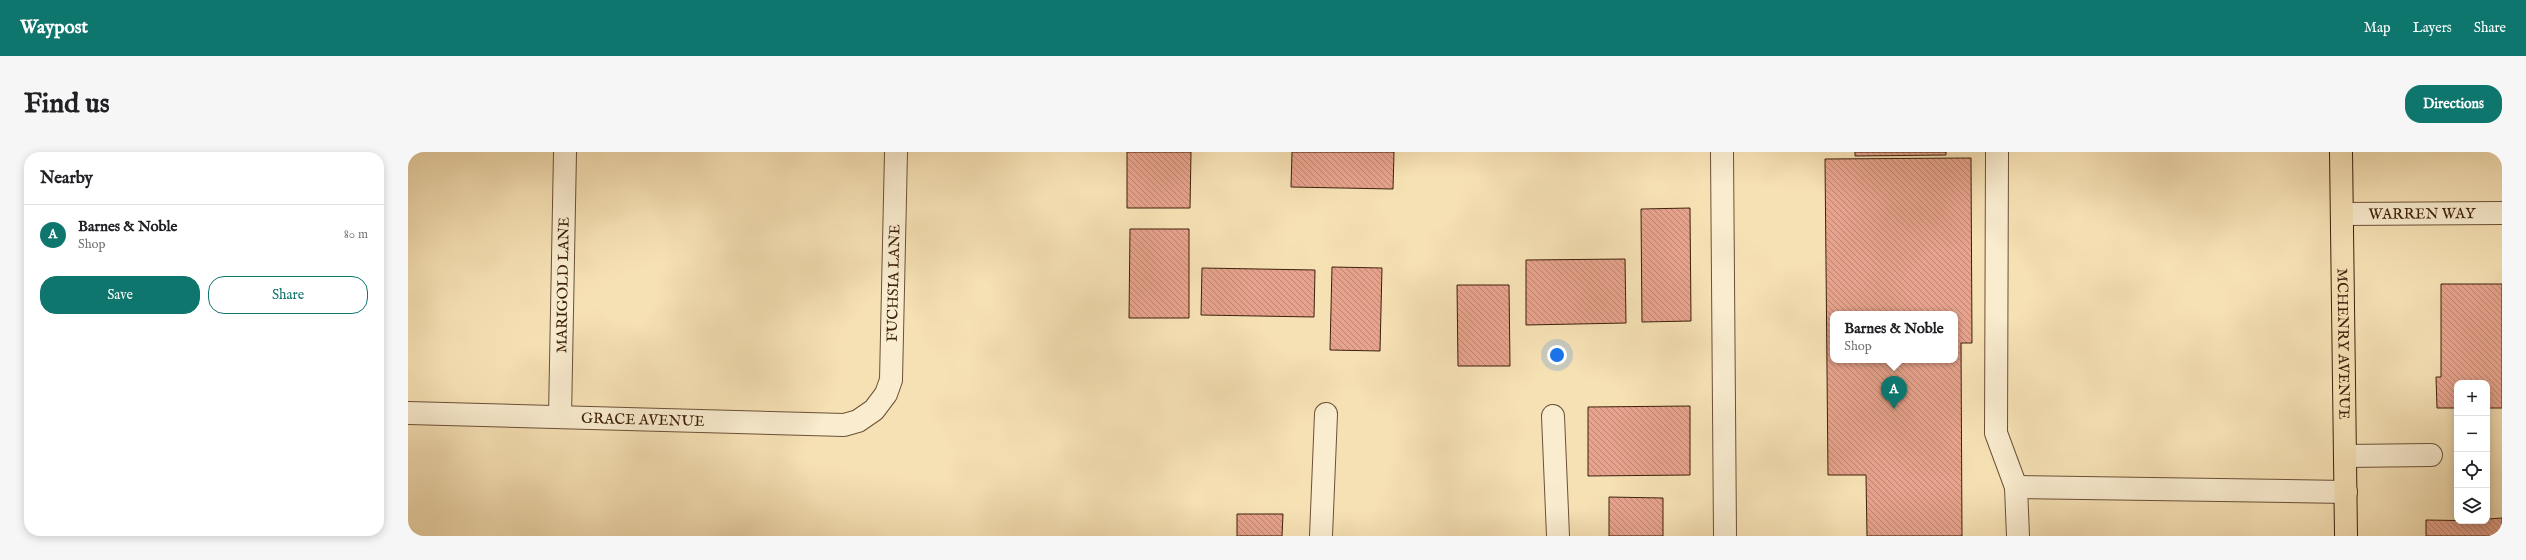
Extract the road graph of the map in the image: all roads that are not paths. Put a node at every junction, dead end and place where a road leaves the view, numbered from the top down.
1 (565, 152) edge
2 (896, 152) edge
3 (1722, 152) edge
4 (1997, 152) edge
5 (2341, 152) edge
6 (2502, 213) edge
7 (2342, 214) junction
8 (874, 410) joint
9 (408, 413) edge
10 (1326, 414) dead end
11 (1553, 416) dead end
12 (560, 417) junction
13 (2432, 455) dead end
14 (2345, 456) junction
15 (2016, 487) junction
16 (2346, 492) junction
17 (1321, 536) edge
18 (1558, 536) edge
19 (1725, 536) edge
20 (2018, 536) edge
21 (2346, 536) edge

1 - 12 street, MARIGOLD LANE
2 - 8 street, FUCHSIA LANE
3 - 19 street
4 - 15 street
5 - 7 main road, MCHENRY AVENUE
6 - 7 street, WARREN WAY
7 - 14 main road, MCHENRY AVENUE
8 - 12 street, GRACE AVENUE
9 - 12 street, GRACE AVENUE
10 - 17 street
11 - 18 street
13 - 14 street
14 - 16 main road, MCHENRY AVENUE
15 - 16 street
15 - 20 street
16 - 21 main road, MCHENRY AVENUE

